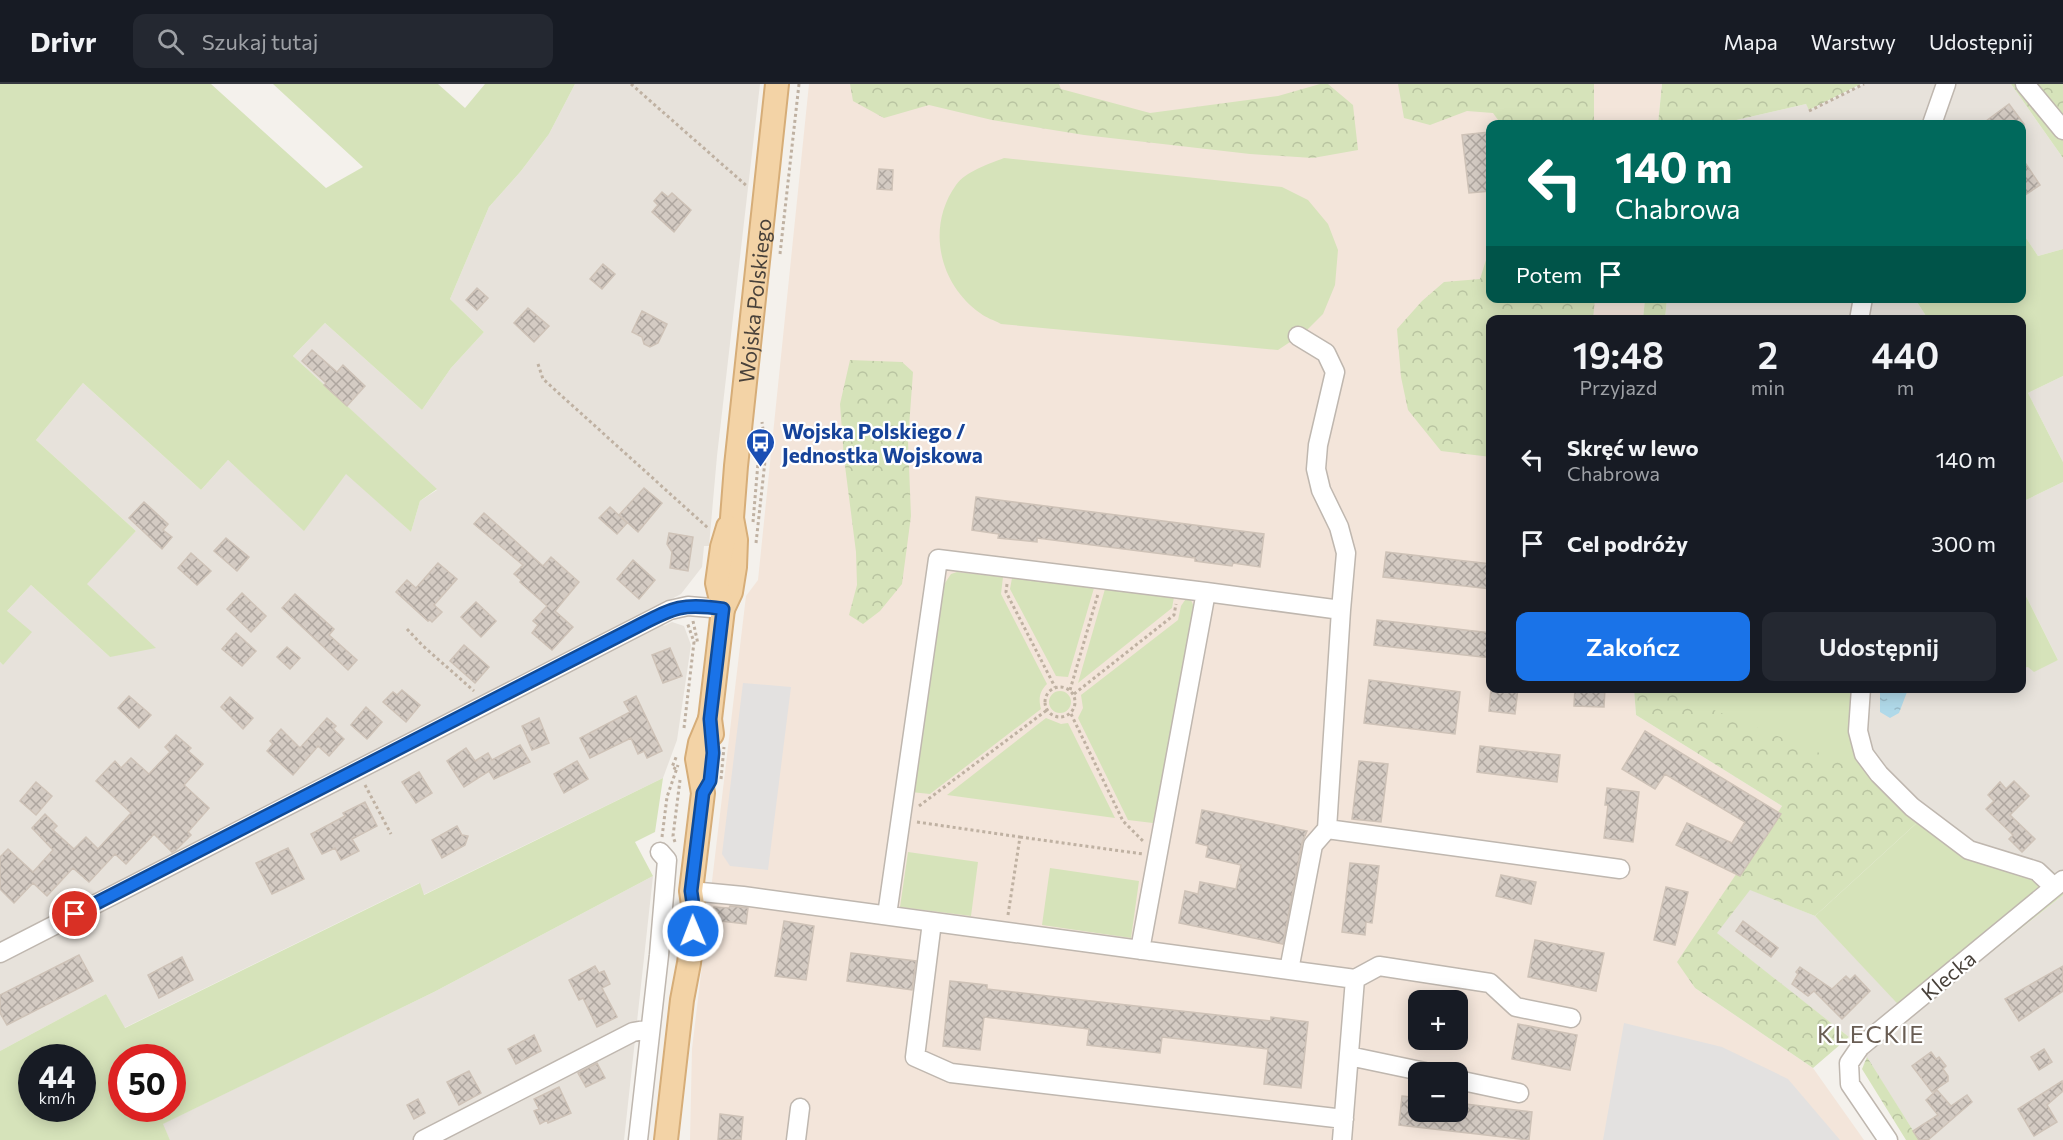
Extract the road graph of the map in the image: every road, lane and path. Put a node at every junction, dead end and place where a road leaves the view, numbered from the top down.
1 (631, 84) edge
2 (777, 84) edge
3 (799, 84) edge
4 (1864, 84) edge
5 (1946, 84) edge
6 (2025, 84) edge
7 (1809, 111) dead end
8 (1933, 120) edge
9 (2063, 130) edge
10 (765, 195) junction
11 (779, 261) dead end
12 (1298, 336) dead end
13 (538, 364) dead end
14 (761, 416) dead end
15 (714, 534) dead end
16 (750, 551) dead end
17 (1009, 568) junction
18 (1100, 579) junction
19 (1180, 589) junction
20 (1206, 592) junction
21 (723, 609) junction
22 (1341, 609) junction
23 (407, 629) dead end
24 (1055, 687) junction
25 (1070, 690) junction
26 (1861, 693) edge
27 (1074, 694) junction
28 (488, 703) junction
29 (1047, 710) junction
30 (1071, 714) junction
31 (357, 770) junction
32 (900, 820) junction
33 (1327, 829) junction
34 (391, 834) dead end
35 (1020, 837) junction
36 (660, 852) dead end
37 (1158, 856) junction
38 (1620, 869) dead end
39 (2059, 883) edge
40 (691, 891) junction
41 (887, 915) junction
42 (932, 922) junction
43 (1005, 932) junction
44 (1140, 950) junction
45 (0, 952) edge
46 (1289, 970) junction
47 (1355, 979) junction
48 (1571, 1018) dead end
49 (650, 1029) junction
50 (1349, 1056) junction
51 (1408, 1068) edge
52 (1468, 1082) edge
53 (1519, 1093) dead end
54 (800, 1108) dead end
55 (1344, 1119) junction
56 (423, 1140) edge
57 (638, 1140) edge
58 (666, 1140) edge
59 (796, 1140) edge
60 (1342, 1140) edge
61 (1888, 1140) edge

1 - 10 path
2 - 10 main road, Wojska Polskiego
3 - 11 path
4 - 7 path
5 - 8 street
6 - 9 street
10 - 21 main road, Wojska Polskiego
12 - 22 street
13 - 15 path
14 - 16 path
17 - 18 street
17 - 24 path
17 - 32 street
18 - 19 street
18 - 25 path
19 - 20 street
19 - 27 path
20 - 22 street
20 - 37 street
21 - 28 street
21 - 40 main road, Wojska Polskiego
22 - 33 street
23 - 28 path
24 - 25 path
24 - 29 path
25 - 27 path
26 - 39 street
27 - 30 path
28 - 31 street
29 - 30 path
29 - 32 path
30 - 37 path
31 - 34 path
31 - 45 street
32 - 35 path
32 - 41 street
33 - 38 street
33 - 46 street
35 - 37 path
35 - 43 path
36 - 49 street
37 - 44 street
39 - 61 street, Klecka
40 - 41 street
40 - 58 main road, Wojska Polskiego
41 - 42 street
42 - 43 street
42 - 55 street
43 - 44 street
44 - 46 street
46 - 47 street
47 - 48 street
47 - 50 street
49 - 56 street
49 - 57 street
50 - 51 street
50 - 55 street
52 - 53 street
54 - 59 street
55 - 60 street

